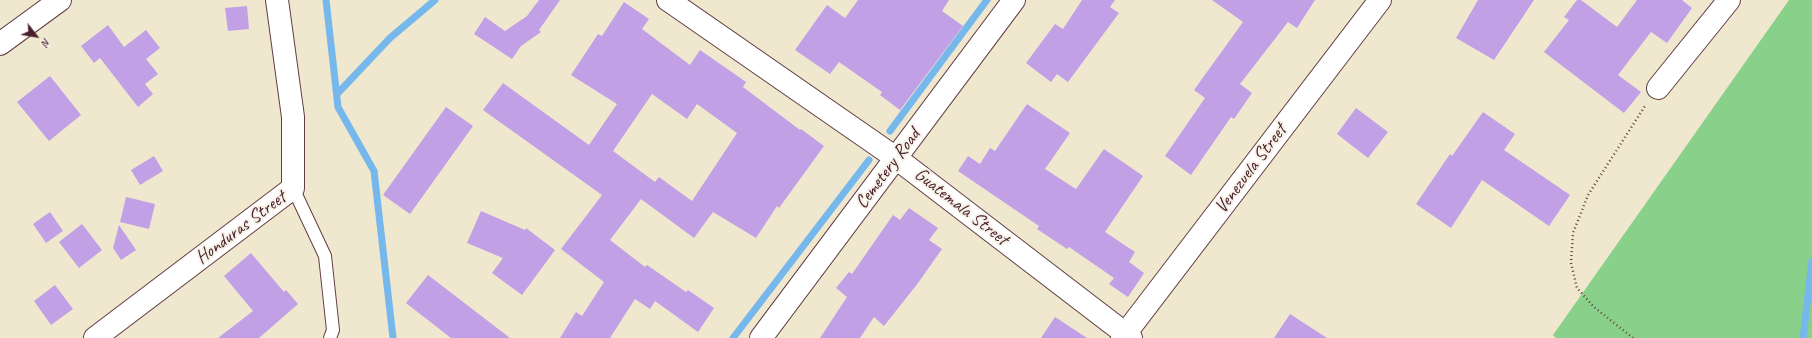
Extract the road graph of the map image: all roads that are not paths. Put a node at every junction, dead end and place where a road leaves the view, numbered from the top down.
1 (60, 0) edge
2 (277, 0) edge
3 (668, 0) edge
4 (1014, 0) edge
5 (1380, 0) edge
6 (1729, 0) edge
7 (0, 44) edge
8 (1658, 88) road end
9 (896, 158) junction
10 (293, 188) junction
11 (1126, 337) edge
12 (95, 338) edge
13 (330, 338) edge
14 (761, 338) edge

1 - 7 street
2 - 10 street, Honduras Street
3 - 9 street, Guatemala Street
4 - 9 street, Cemetery Road
5 - 11 street, Venezuela Street
6 - 8 street
9 - 11 street, Guatemala Street
9 - 14 street, Cemetery Road
10 - 12 street, Honduras Street
10 - 13 lane

